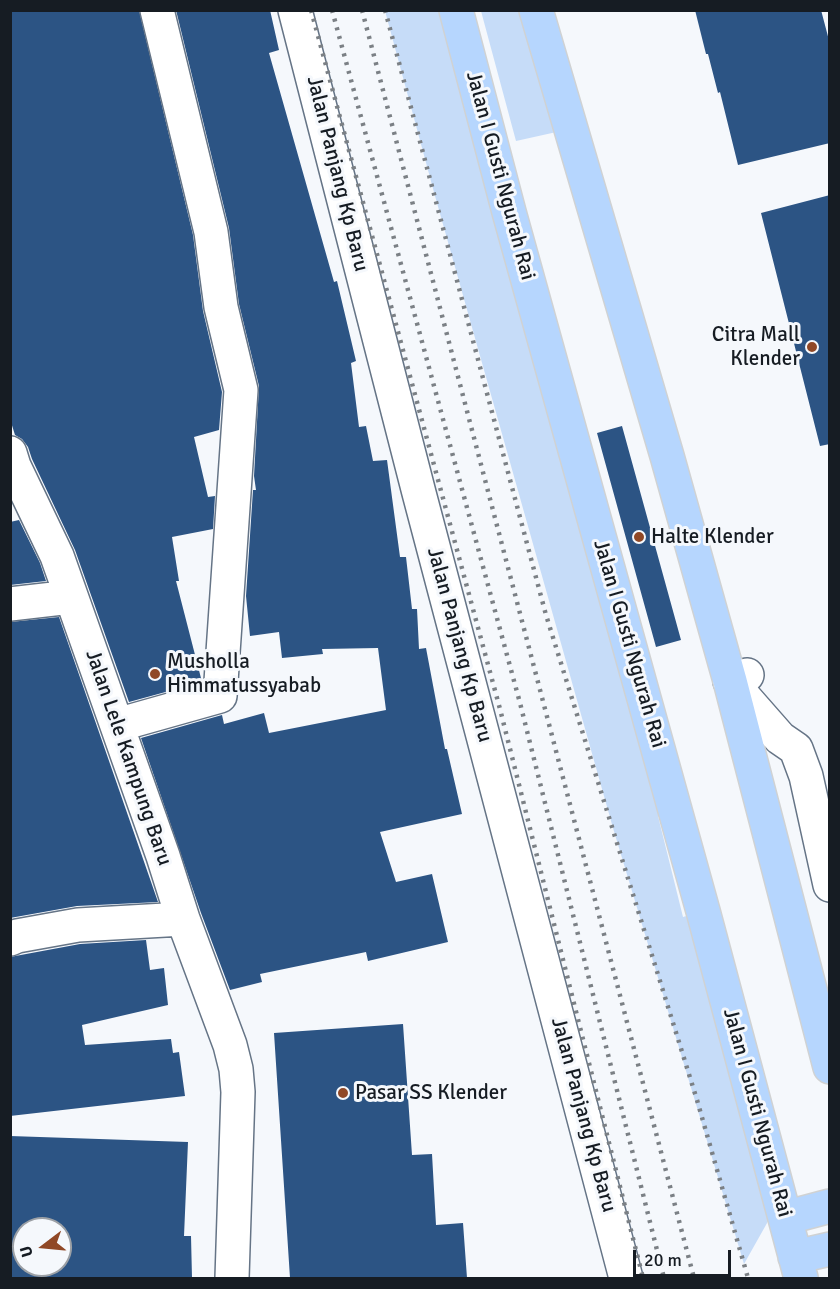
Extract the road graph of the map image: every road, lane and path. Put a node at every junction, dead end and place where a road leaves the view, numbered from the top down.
1 (157, 10) edge
2 (295, 10) edge
3 (456, 10) edge
4 (536, 10) edge
5 (10, 453) edge
6 (71, 597) junction
7 (10, 604) edge
8 (739, 678) junction
9 (117, 725) junction
10 (830, 885) edge
11 (183, 919) junction
12 (10, 939) edge
13 (830, 1067) edge
14 (830, 1206) edge
15 (785, 1218) junction
16 (830, 1249) edge
17 (798, 1268) edge
18 (232, 1278) edge
19 (626, 1278) edge

1 - 9 street
2 - 19 street, Jalan Panjang Kp Baru
3 - 15 main road, Jalan I Gusti Ngurah Rai
4 - 8 main road
5 - 6 street, Jalan Lele Kampung Baru
6 - 7 street
6 - 9 street, Jalan Lele Kampung Baru
8 - 10 street
8 - 13 main road
9 - 11 street, Jalan Lele Kampung Baru
11 - 12 street
11 - 18 street, Jalan Lele Kampung Baru
14 - 15 main road
15 - 17 main road, Jalan I Gusti Ngurah Rai
16 - 17 main road

